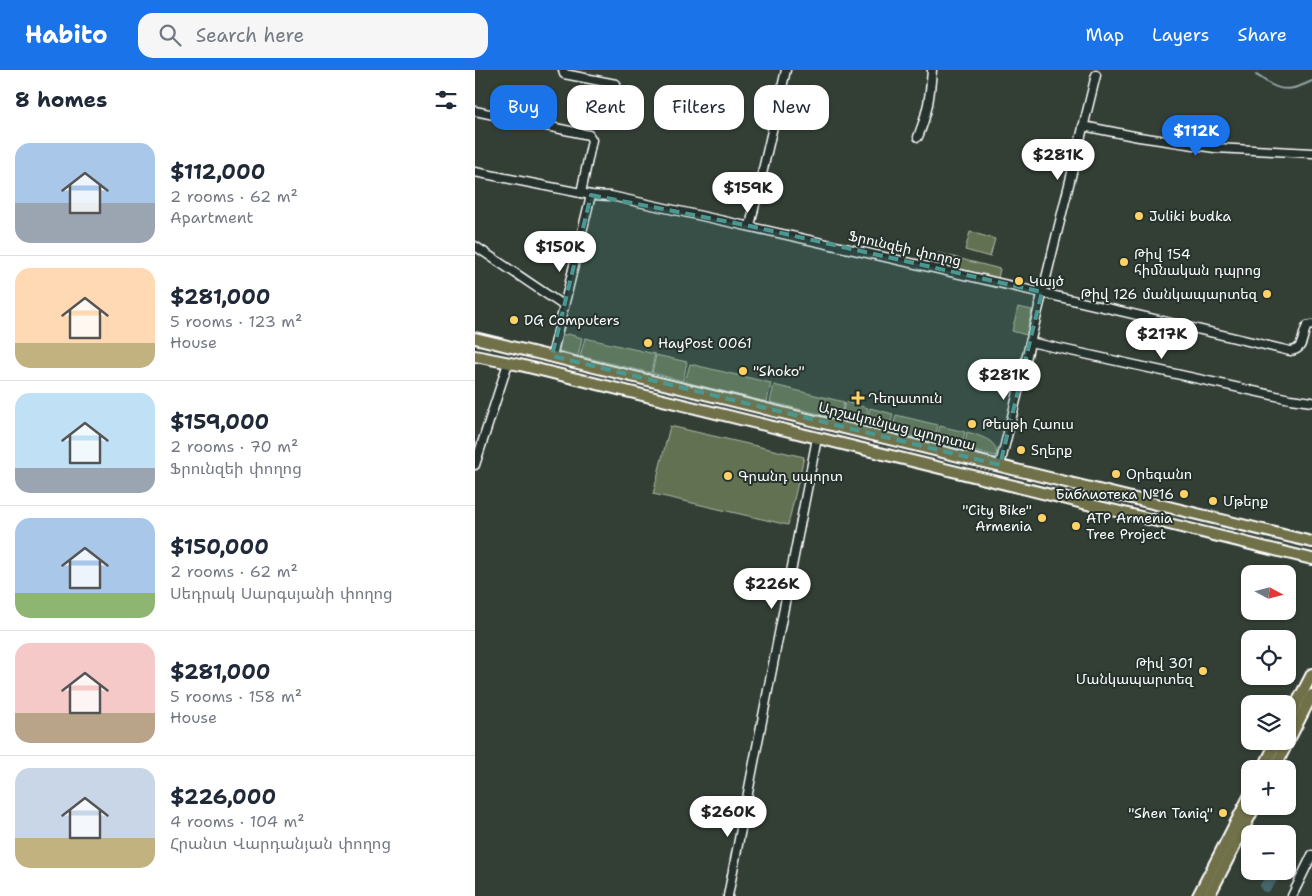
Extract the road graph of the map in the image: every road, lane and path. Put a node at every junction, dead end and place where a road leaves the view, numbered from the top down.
1 (563, 70) edge
2 (786, 70) edge
3 (932, 70) edge
4 (1096, 75) dead end
5 (617, 84) dead end
6 (475, 111) edge
7 (1083, 126) junction
8 (918, 137) dead end
9 (1312, 153) edge
10 (475, 172) edge
11 (581, 193) junction
12 (591, 195) junction
13 (750, 226) junction
14 (475, 246) edge
15 (1042, 292) junction
16 (564, 306) junction
17 (1312, 325) edge
18 (475, 338) edge
19 (1030, 342) junction
20 (513, 346) junction
21 (475, 356) edge
22 (552, 356) junction
23 (508, 362) junction
24 (1312, 402) edge
25 (821, 421) junction
26 (817, 438) junction
27 (475, 465) edge
28 (1000, 465) junction
29 (1144, 501) junction
30 (1171, 507) junction
31 (1142, 518) junction
32 (1165, 523) junction
33 (1312, 542) edge
34 (1312, 559) edge
35 (1312, 674) edge
36 (1312, 696) edge
37 (1296, 705) edge
38 (1280, 760) edge
39 (1241, 812) edge
40 (1250, 815) edge
41 (1312, 855) edge
42 (728, 896) edge
43 (1198, 896) edge
44 (1209, 896) edge
45 (1292, 896) edge

1 - 5 street
2 - 13 street
3 - 8 street
4 - 7 street
6 - 11 street
7 - 9 street
7 - 15 street
10 - 11 street, Ֆրունզեի փողոց
11 - 12 street, Ֆրունզեի փողոց
12 - 13 street, Ֆրունզեի փողոց
12 - 16 street
13 - 15 street, Ֆրունզեի փողոց
14 - 16 street
15 - 17 street, Ֆրունզեի փողոց
15 - 19 street
16 - 22 street
18 - 20 main road, Արշակունյաց պողոտա
19 - 24 street
19 - 28 street
20 - 22 main road, Արշակունյաց պողոտա
20 - 23 main road
21 - 23 main road
22 - 25 main road, Արշակունյաց պողոտա
23 - 26 main road
23 - 27 street
25 - 26 main road
25 - 28 main road, Արշակունյաց պողոտա
26 - 31 main road
26 - 42 street
28 - 29 main road, Արշակունյաց պողոտա
29 - 30 main road, Արշակունյաց պողոտա
29 - 31 main road
30 - 32 main road
30 - 33 main road, Արշակունյաց պողոտա
31 - 32 main road
32 - 34 main road
35 - 37 main road
36 - 38 main road
39 - 43 main road
40 - 44 main road
41 - 45 street

